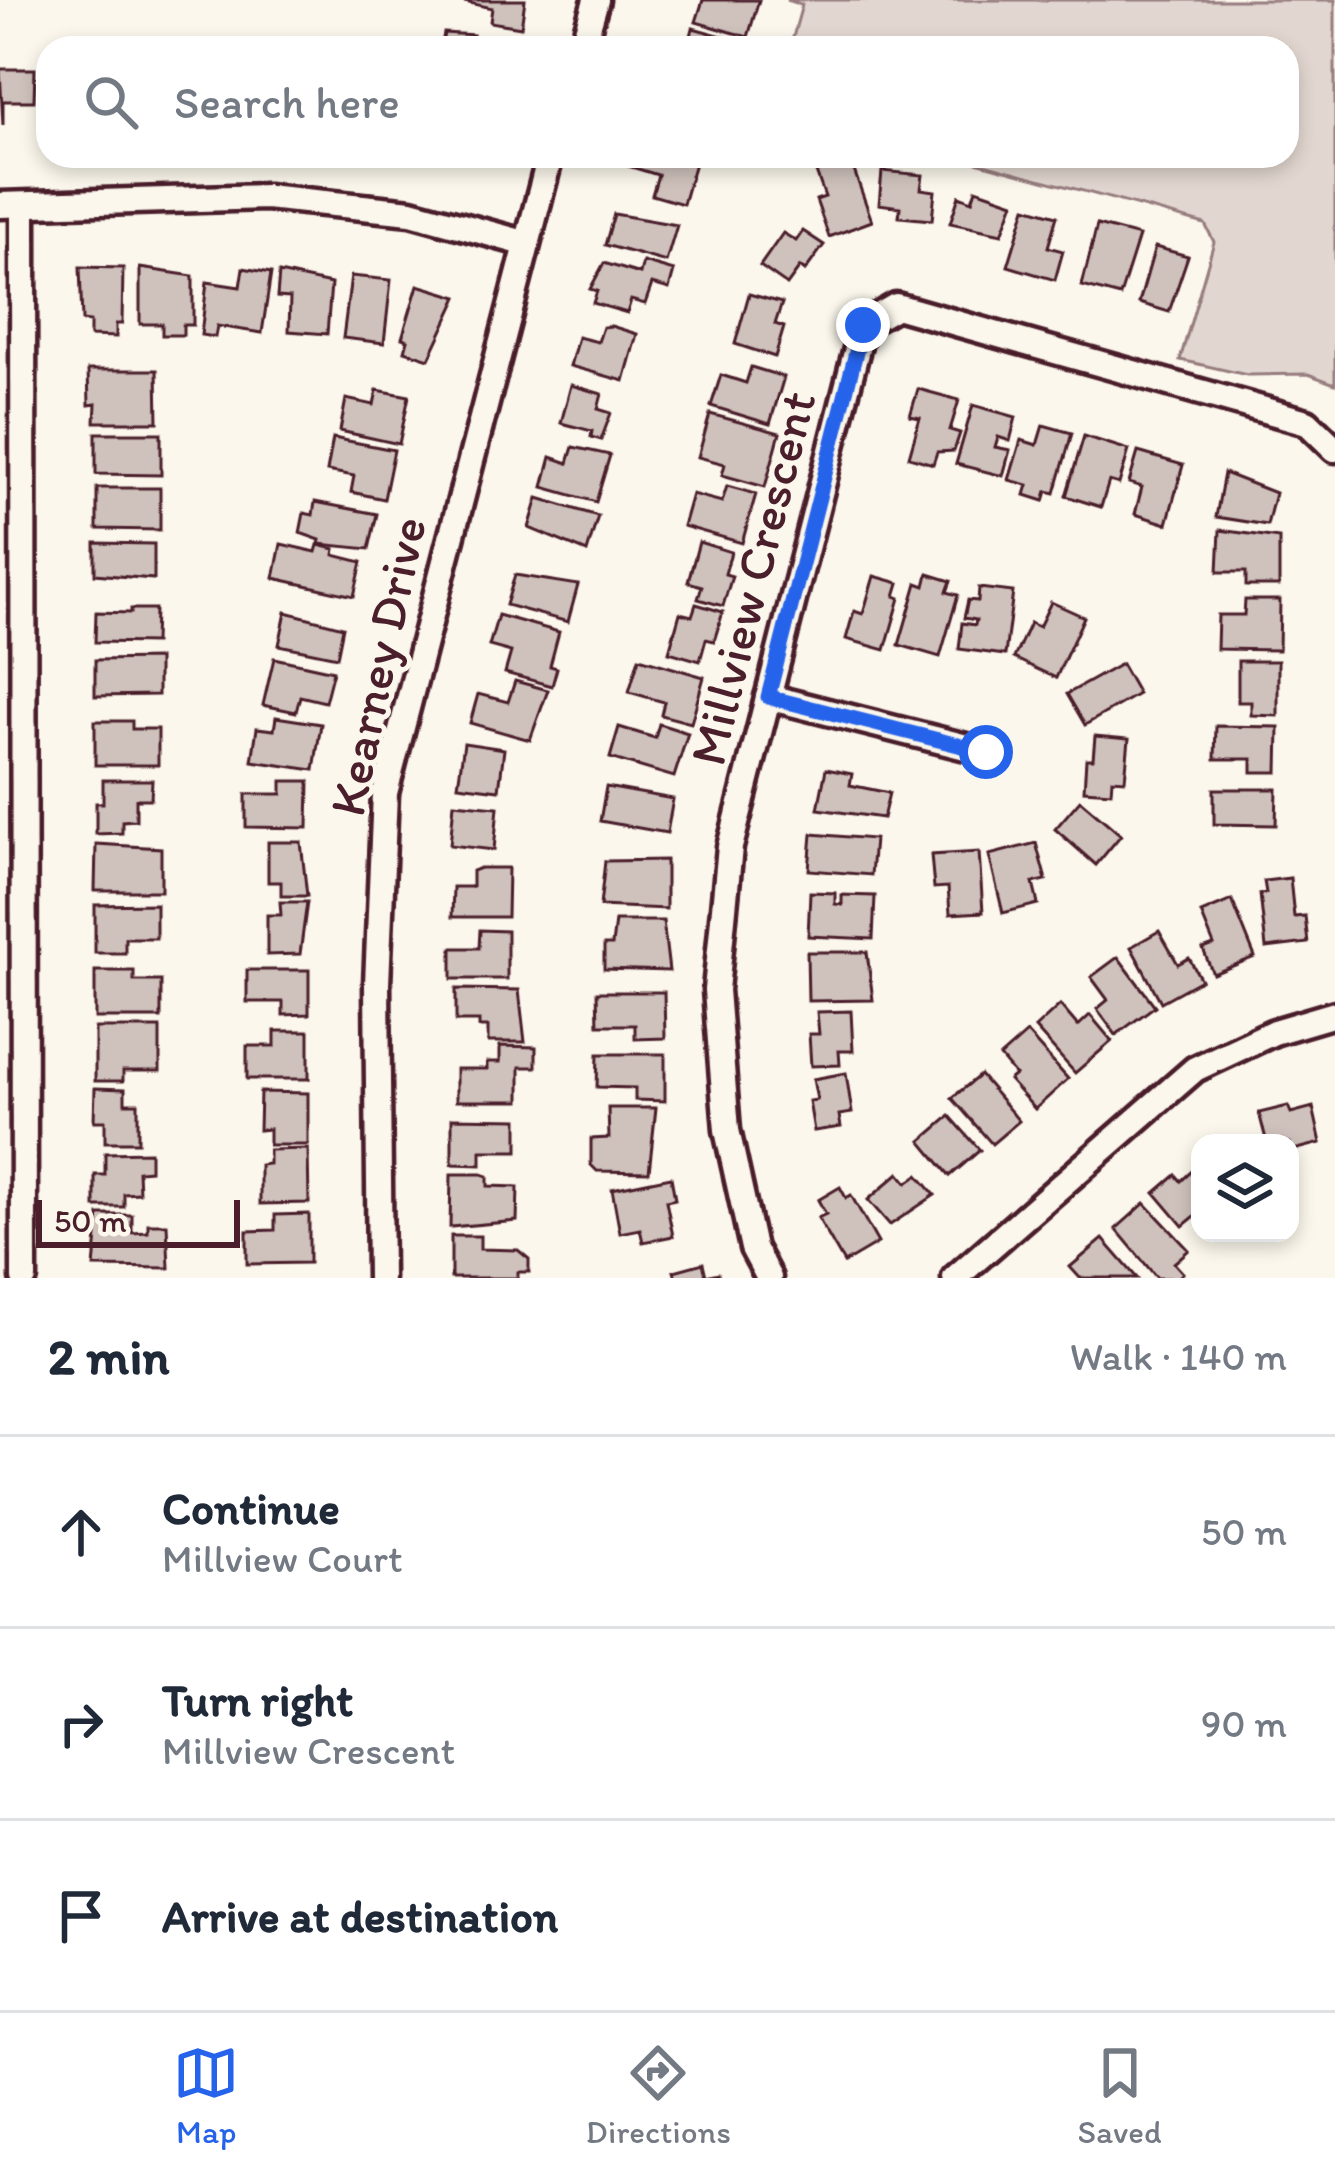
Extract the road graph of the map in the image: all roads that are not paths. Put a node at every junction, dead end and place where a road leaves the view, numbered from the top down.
1 (596, 0) edge
2 (586, 36) edge
3 (546, 168) edge
4 (11, 205) edge
5 (524, 243) junction
6 (1335, 449) edge
7 (768, 697) junction
8 (986, 752) dead end
9 (1335, 1014) edge
10 (24, 1278) edge
11 (380, 1278) edge
12 (769, 1278) edge
13 (955, 1278) edge

1 - 2 street
3 - 5 street, Kearney Drive
4 - 5 street
4 - 10 street
5 - 11 street, Kearney Drive
6 - 7 street, Millview Crescent
7 - 8 street
7 - 12 street, Millview Crescent
9 - 13 street

